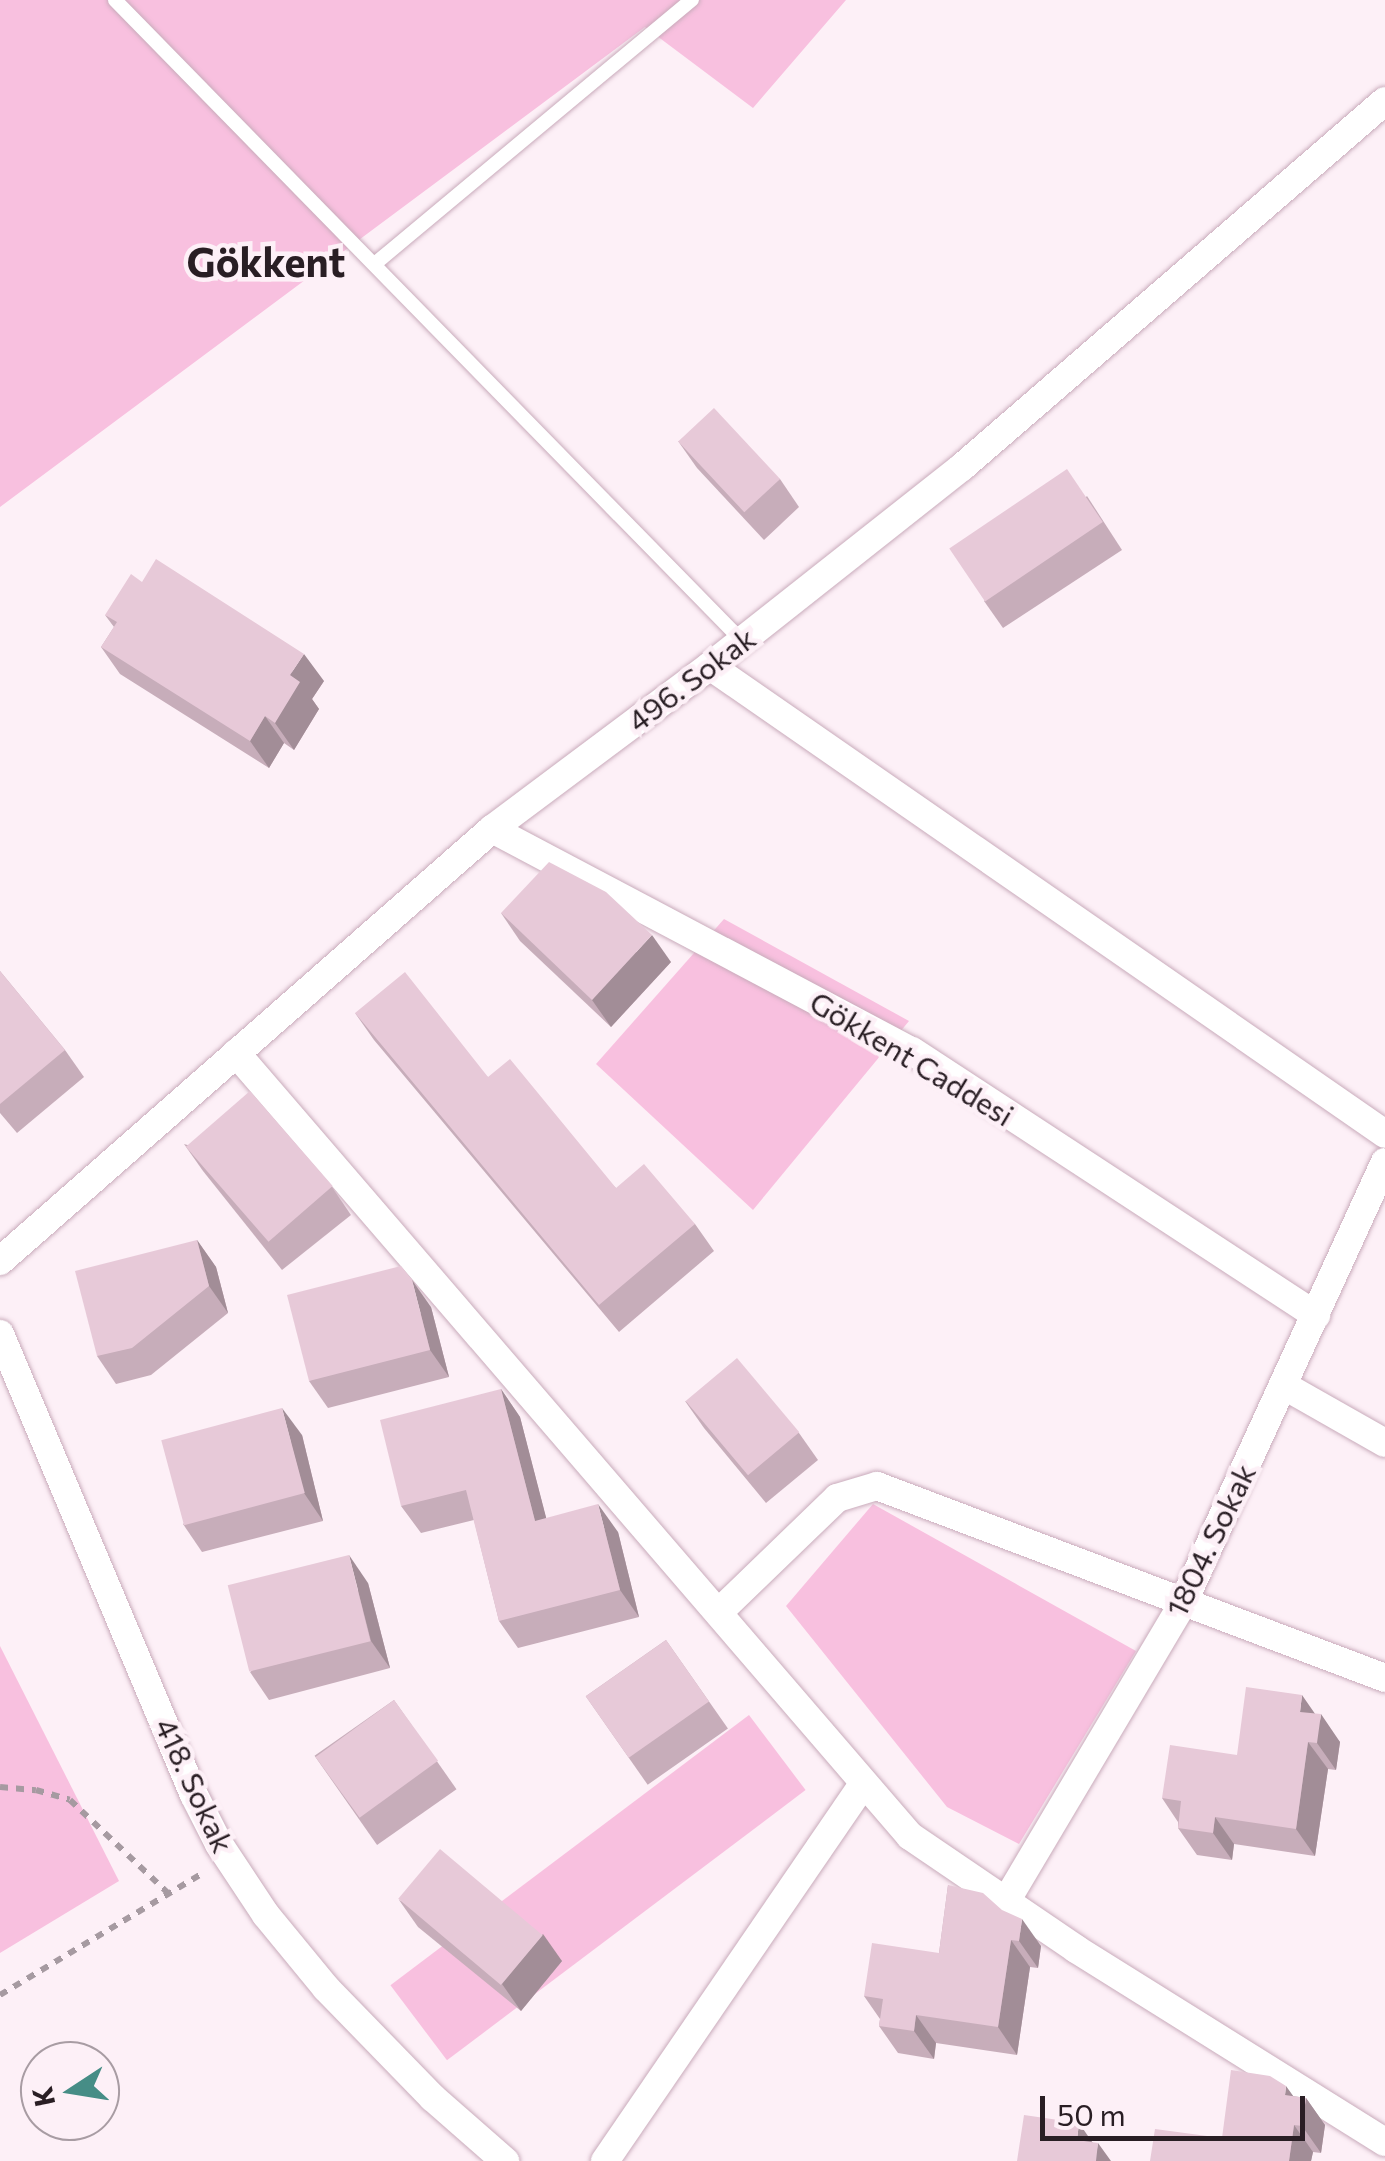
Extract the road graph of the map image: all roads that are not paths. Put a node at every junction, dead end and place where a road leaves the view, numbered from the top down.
1 (116, 0) edge
2 (692, 0) edge
3 (1385, 100) edge
4 (376, 262) junction
5 (742, 641) junction
6 (710, 666) junction
7 (492, 829) junction
8 (236, 1053) junction
9 (1385, 1134) edge
10 (1385, 1162) edge
11 (0, 1261) edge
12 (1316, 1315) junction
13 (0, 1334) edge
14 (1283, 1385) junction
15 (1385, 1443) edge
16 (1183, 1603) junction
17 (719, 1612) junction
18 (1385, 1678) edge
19 (862, 1786) junction
20 (1005, 1902) junction
21 (1385, 2142) edge
22 (504, 2161) edge
23 (604, 2161) edge

1 - 4 lane
2 - 4 lane
3 - 5 street, 496. Sokak
4 - 5 lane
5 - 6 street, 496. Sokak
6 - 7 street, 496. Sokak
6 - 9 street
7 - 8 street, 496. Sokak
7 - 12 street, Gökkent Caddesi
8 - 11 street, 496. Sokak
8 - 17 street
10 - 12 street, 1804. Sokak
12 - 14 street, 1804. Sokak
13 - 22 street, 418. Sokak
14 - 15 street
14 - 16 street, 1804. Sokak
16 - 17 street
16 - 18 street
16 - 20 street, 1804. Sokak
17 - 19 street
19 - 20 street
19 - 23 street
20 - 21 street

